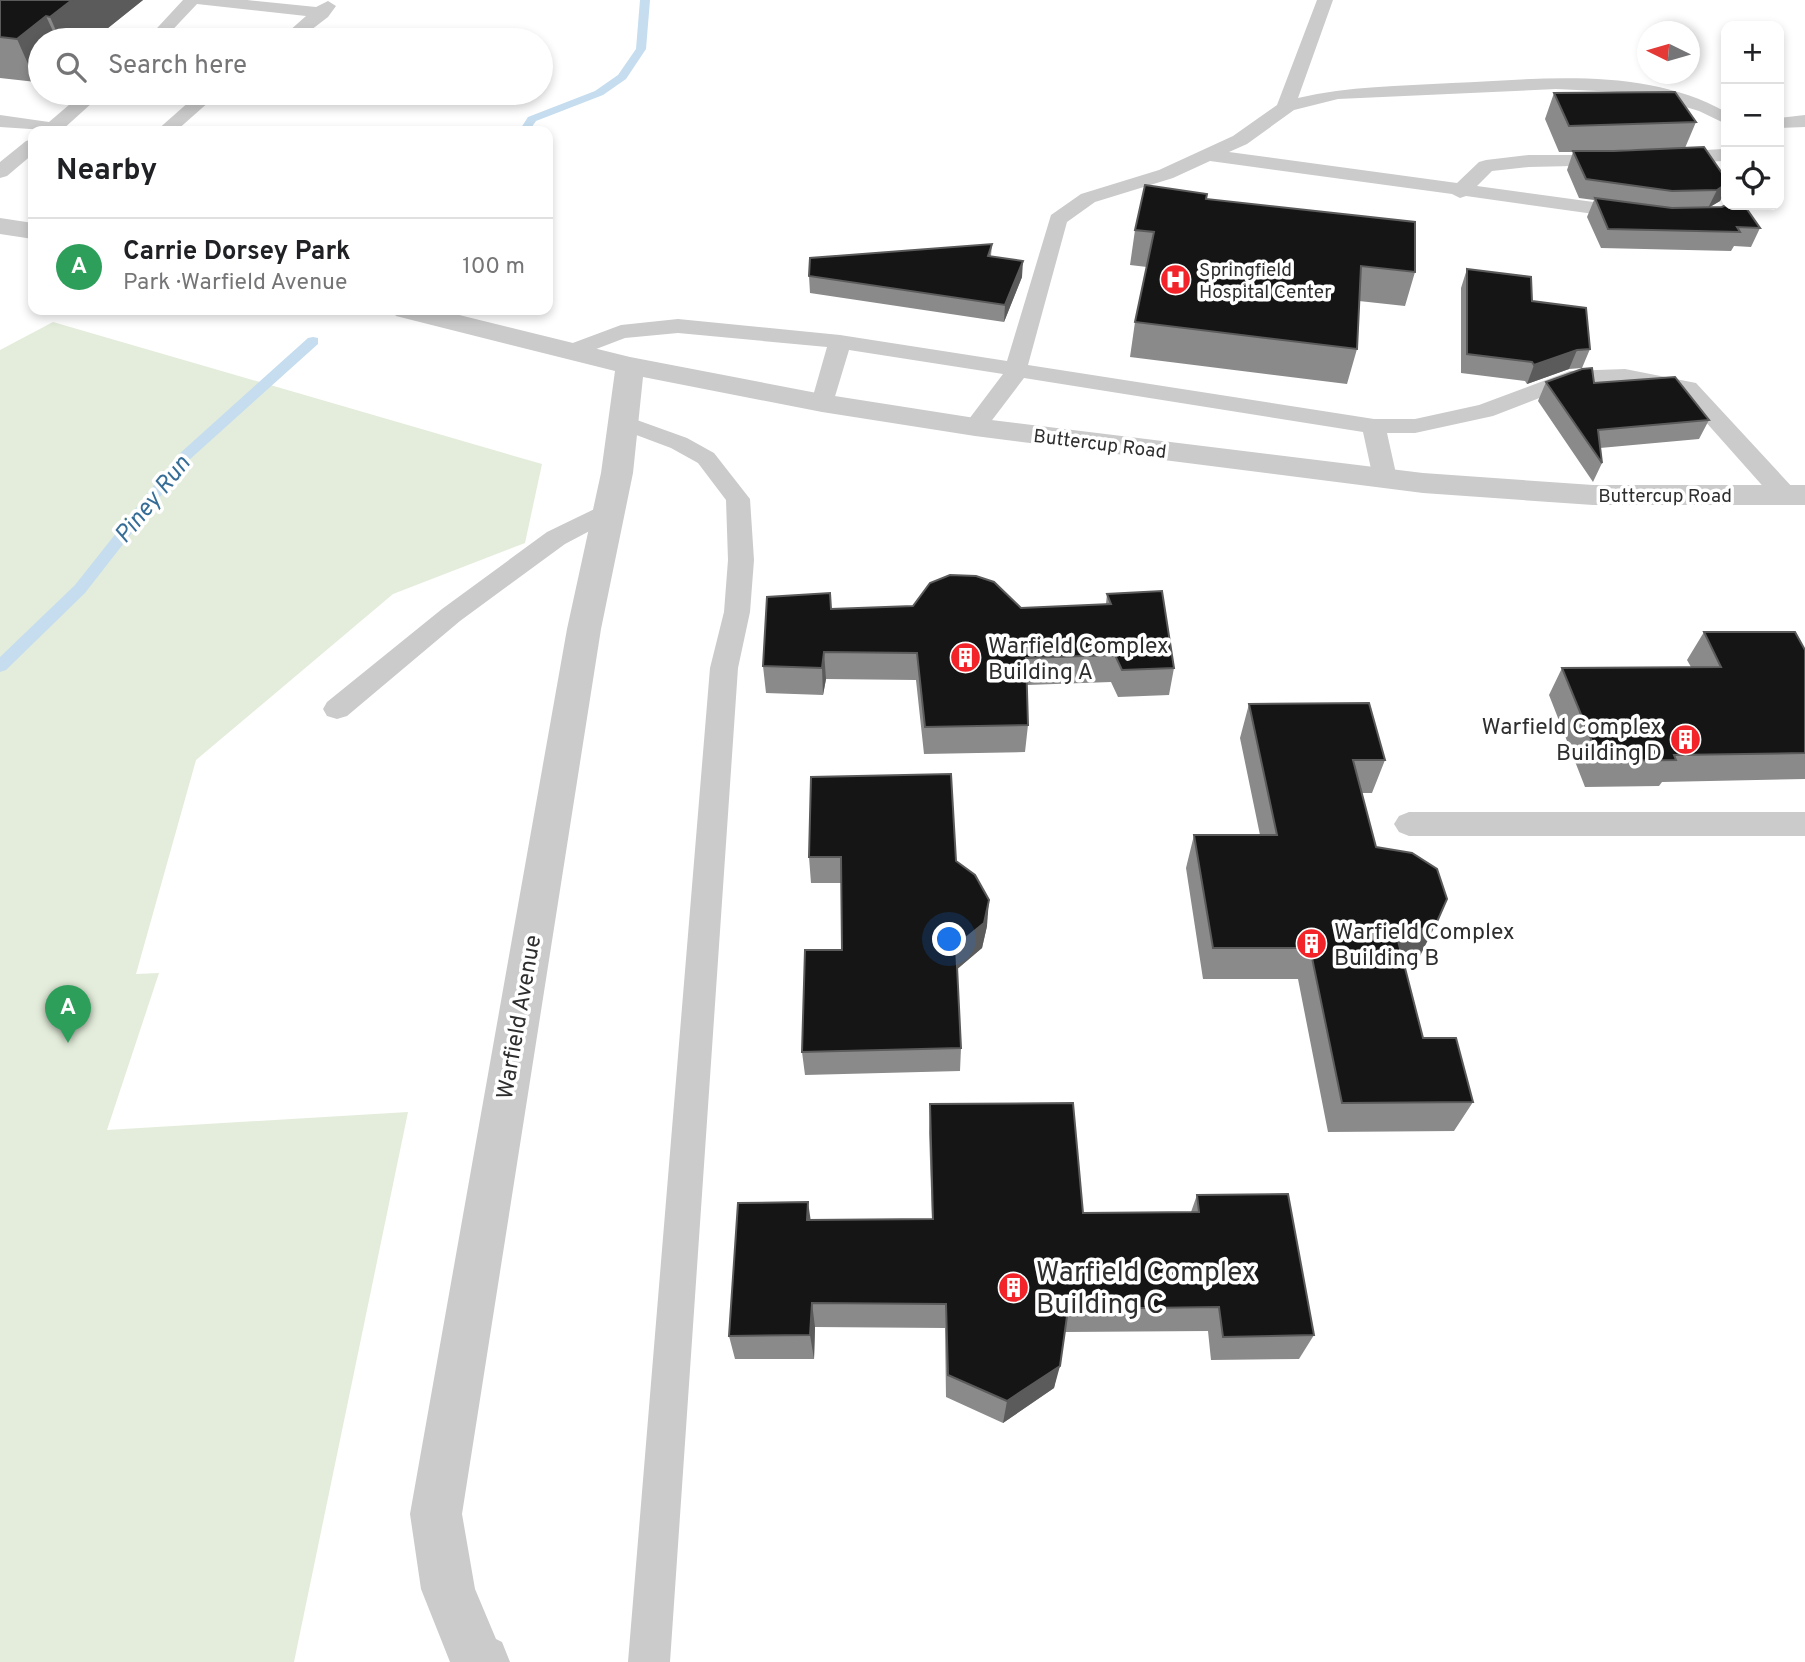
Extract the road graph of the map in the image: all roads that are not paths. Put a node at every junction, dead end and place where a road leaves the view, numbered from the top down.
1 (192, 0) edge
2 (200, 0) edge
3 (1325, 0) edge
4 (328, 6) edge
5 (165, 28) edge
6 (302, 28) edge
7 (80, 105) edge
8 (196, 105) edge
9 (1285, 108) junction
10 (1721, 116) edge
11 (0, 121) edge
12 (1805, 121) edge
13 (1784, 123) edge
14 (32, 126) edge
15 (56, 126) edge
16 (171, 126) edge
17 (28, 149) edge
18 (1207, 155) junction
19 (1721, 158) edge
20 (0, 172) edge
21 (1460, 192) junction
22 (1650, 216) edge
23 (0, 226) edge
24 (28, 230) edge
25 (426, 315) edge
26 (840, 342) junction
27 (570, 352) junction
28 (629, 366) junction
29 (1015, 370) junction
30 (822, 403) junction
31 (623, 422) junction
32 (1374, 426) junction
33 (975, 427) junction
34 (1385, 478) junction
35 (1795, 495) edge
36 (609, 510) junction
37 (337, 709) dead end
38 (1409, 824) dead end
39 (1805, 824) edge
40 (482, 1662) edge
41 (649, 1662) edge

1 - 5 lane
2 - 4 lane
3 - 9 lane
4 - 6 lane
7 - 15 lane
8 - 16 lane
9 - 10 lane
9 - 18 lane
11 - 14 lane
12 - 13 lane
17 - 20 lane
18 - 21 lane
18 - 29 lane
19 - 21 lane
21 - 22 lane
23 - 24 street
25 - 27 street, Buttercup Road
26 - 27 lane
26 - 29 lane
26 - 30 lane
27 - 28 street, Buttercup Road
28 - 30 street, Buttercup Road
28 - 31 street, Warfield Avenue
29 - 32 lane
29 - 33 lane
30 - 33 street, Buttercup Road
31 - 36 street, Warfield Avenue
31 - 41 lane
32 - 34 lane
32 - 35 lane
33 - 34 street, Buttercup Road
34 - 35 street, Buttercup Road
36 - 37 lane
36 - 40 street, Warfield Avenue
38 - 39 lane

